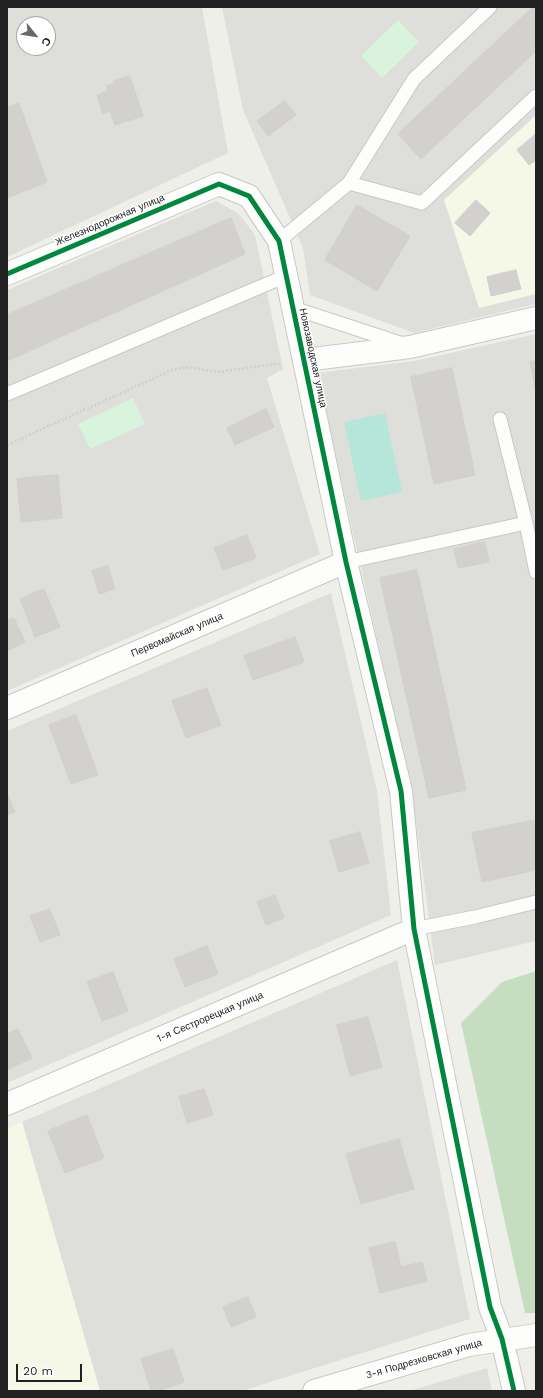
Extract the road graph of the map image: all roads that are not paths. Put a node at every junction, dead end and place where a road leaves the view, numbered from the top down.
1 (490, 7) edge
2 (536, 96) edge
3 (350, 183) junction
4 (219, 184) joint
5 (279, 241) junction
6 (7, 274) edge
7 (286, 276) junction
8 (293, 308) junction
9 (536, 318) edge
10 (410, 347) junction
11 (305, 360) junction
12 (7, 394) edge
13 (500, 419) dead end
14 (526, 523) junction
15 (346, 562) junction
16 (536, 572) edge
17 (7, 708) edge
18 (536, 902) edge
19 (414, 929) junction
20 (7, 1104) edge
21 (536, 1335) edge
22 (502, 1339) junction
23 (314, 1391) edge
24 (514, 1391) edge

1 - 3 lane
2 - 3 lane
3 - 5 lane
4 - 5 street, Новозаводская улица
4 - 6 street, Железнодорожная улица
5 - 7 street, Новозаводская улица
7 - 8 street, Новозаводская улица
7 - 12 lane
8 - 10 lane
8 - 11 street, Новозаводская улица
9 - 10 street, Новозаводская улица
10 - 11 street, Новозаводская улица
11 - 15 street, Новозаводская улица
13 - 14 lane
14 - 15 lane
14 - 16 lane
15 - 17 street, Первомайская улица
15 - 19 street, Новозаводская улица
18 - 19 lane
19 - 20 street, 1-я Сестрорецкая улица
19 - 22 street, Новозаводская улица
21 - 22 street, 3-я Подрезковская улица
22 - 23 street, 3-я Подрезковская улица
22 - 24 street, Новозаводская улица

